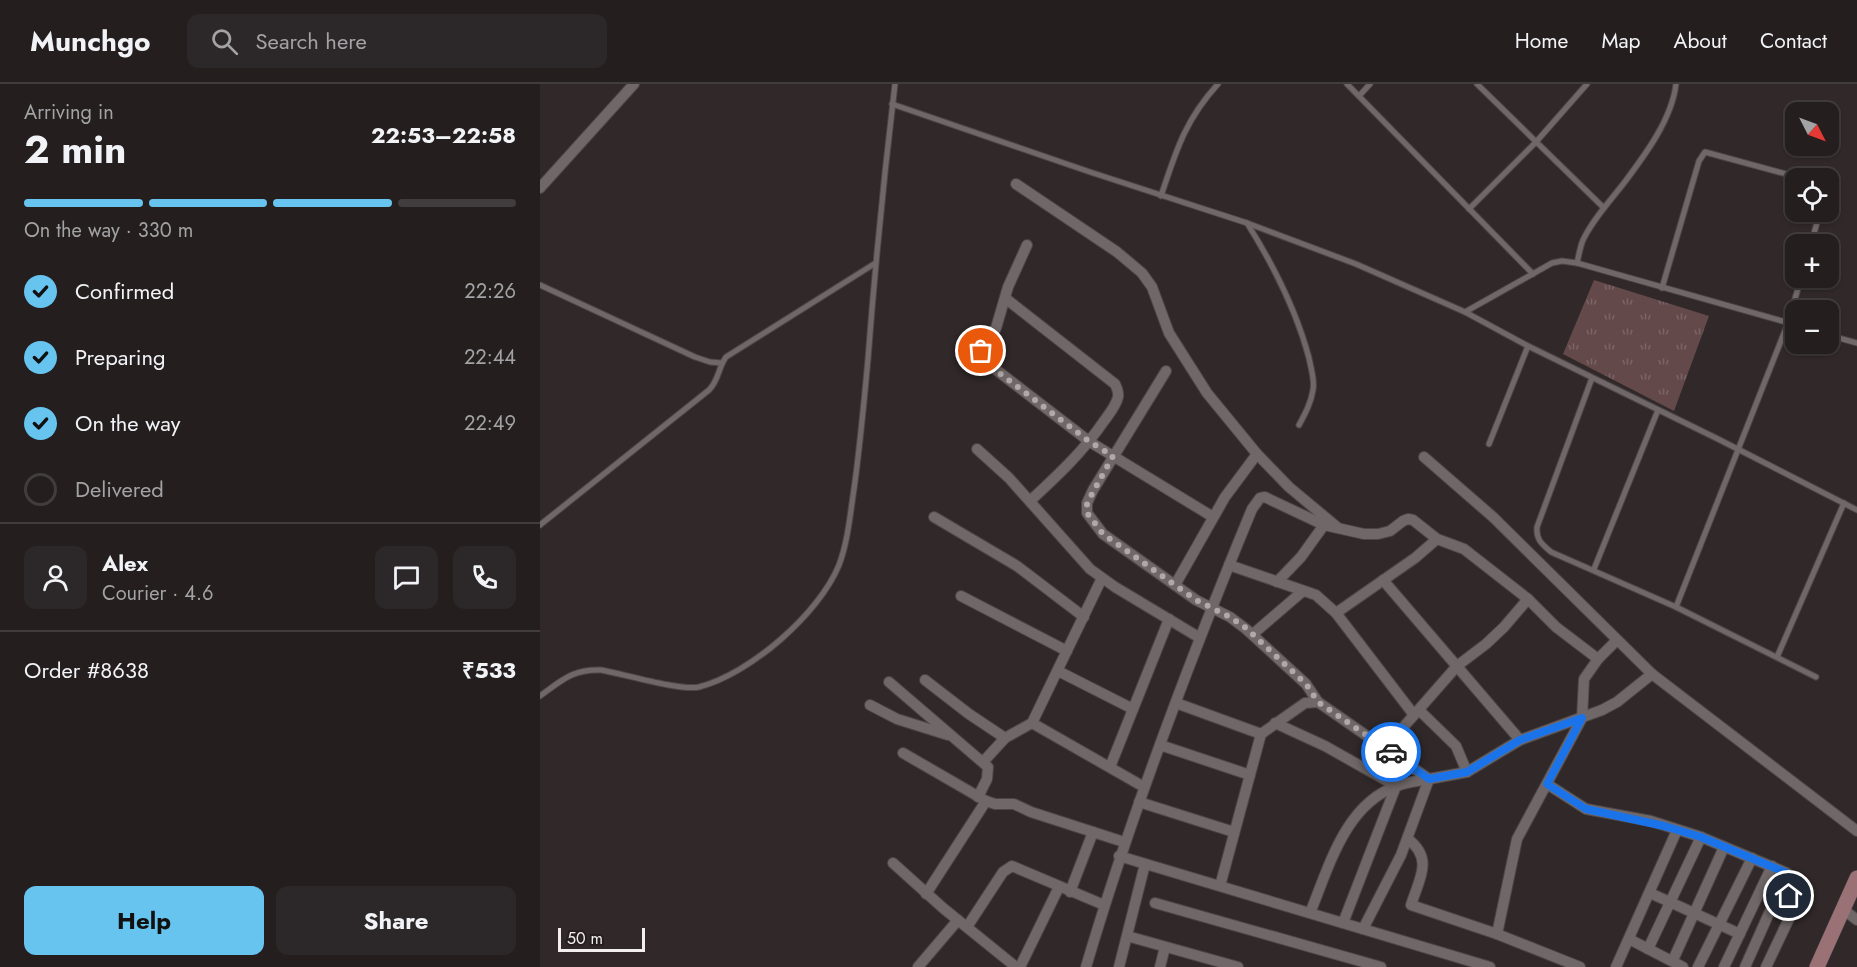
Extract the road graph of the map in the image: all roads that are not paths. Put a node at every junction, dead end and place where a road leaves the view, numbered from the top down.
1 (634, 84) edge
2 (895, 84) edge
3 (1218, 84) edge
4 (1347, 84) edge
5 (1371, 84) edge
6 (1477, 84) edge
7 (1587, 84) edge
8 (1676, 84) edge
9 (1359, 96) junction
10 (892, 104) junction
11 (1536, 142) junction
12 (1785, 174) edge
13 (1016, 184) dead end
14 (540, 188) edge
15 (1161, 196) junction
16 (1604, 208) junction
17 (1469, 209) junction
18 (1247, 223) junction
19 (1027, 245) dead end
20 (1576, 263) junction
21 (874, 264) junction
22 (1533, 274) junction
23 (540, 285) edge
24 (1662, 288) junction
25 (1005, 298) junction
26 (1465, 312) junction
27 (1785, 322) edge
28 (1785, 331) edge
29 (1839, 338) edge
30 (1857, 343) edge
31 (1528, 346) junction
32 (722, 363) junction
33 (1166, 371) dead end
34 (1592, 378) junction
35 (1658, 410) junction
36 (1299, 425) dead end
37 (1090, 442) junction
38 (1489, 444) dead end
39 (977, 448) dead end
40 (1739, 450) junction
41 (1257, 454) junction
42 (1113, 456) junction
43 (1424, 457) dead end
44 (1030, 501) junction
45 (1844, 503) junction
46 (1857, 510) edge
47 (934, 517) dead end
48 (1213, 517) junction
49 (540, 525) edge
50 (1324, 525) junction
51 (1342, 531) junction
52 (1437, 539) junction
53 (1229, 565) junction
54 (1594, 570) junction
55 (1102, 578) junction
56 (1383, 580) junction
57 (1277, 582) junction
58 (1175, 585) junction
59 (1303, 591) junction
60 (961, 596) dead end
61 (1528, 599) junction
62 (1676, 607) junction
63 (1211, 609) junction
64 (1336, 612) junction
65 (1083, 617) junction
66 (1169, 619) junction
67 (1252, 634) junction
68 (1200, 638) junction
69 (1617, 640) junction
70 (1067, 651) junction
71 (1777, 657) junction
72 (1598, 658) junction
73 (1456, 666) junction
74 (1058, 671) junction
75 (1652, 674) junction
76 (1816, 677) dead end
77 (925, 680) dead end
78 (889, 682) dead end
79 (540, 696) edge
80 (1318, 702) junction
81 (1176, 703) junction
82 (870, 705) dead end
83 (1133, 709) junction
84 (1416, 713) junction
85 (1582, 718) junction
86 (1032, 723) junction
87 (1275, 723) junction
88 (1261, 734) junction
89 (954, 736) junction
90 (1005, 738) junction
91 (1520, 740) junction
92 (1160, 745) junction
93 (1385, 748) junction
94 (903, 753) dead end
95 (983, 762) junction
96 (1110, 767) junction
97 (1467, 772) junction
98 (1250, 775) junction
99 (1429, 779) junction
100 (1547, 784) junction
101 (1396, 786) junction
102 (1144, 787) junction
103 (982, 799) junction
104 (1139, 802) junction
105 (1677, 830) junction
106 (1857, 831) edge
107 (1093, 832) junction
108 (1234, 832) junction
109 (1701, 837) junction
110 (1408, 839) junction
111 (1124, 842) junction
112 (1724, 847) junction
113 (1119, 856) junction
114 (1752, 858) junction
115 (893, 863) dead end
116 (1145, 864) junction
117 (1772, 866) junction
118 (1220, 886) junction
119 (1763, 886) junction
120 (1855, 886) edge
121 (1064, 890) junction
122 (1779, 892) junction
123 (1650, 893) junction
124 (926, 894) junction
125 (1671, 902) junction
126 (1155, 903) dead end
127 (1104, 905) junction
128 (1843, 909) junction
129 (1310, 913) junction
130 (1695, 913) junction
131 (1857, 920) edge
132 (962, 923) junction
133 (1343, 923) junction
134 (1719, 924) junction
135 (1363, 929) junction
136 (1497, 934) junction
137 (1740, 934) junction
138 (1127, 936) junction
139 (1629, 939) junction
140 (1165, 947) junction
141 (1648, 950) junction
142 (1672, 960) junction
143 (1349, 963) edge
144 (1013, 966) edge
145 (918, 967) edge
146 (1086, 967) edge
147 (1119, 967) edge
148 (1160, 967) edge
149 (1238, 967) edge
150 (1381, 967) edge
151 (1490, 967) edge
152 (1580, 967) edge
153 (1616, 967) edge
154 (1683, 967) edge
155 (1698, 967) edge
156 (1724, 967) edge
157 (1745, 967) edge
158 (1766, 967) edge
159 (1817, 967) edge

1 - 14 street
2 - 10 lane
3 - 15 lane
4 - 9 lane
5 - 9 lane
6 - 11 lane
7 - 11 lane
8 - 16 lane
9 - 17 lane
10 - 15 lane
10 - 21 lane
11 - 16 lane
11 - 17 lane
12 - 24 lane
13 - 41 street
15 - 18 lane
16 - 20 lane
17 - 22 lane
18 - 26 lane
18 - 36 lane
19 - 25 street
20 - 22 lane
20 - 24 lane
21 - 32 lane
21 - 79 lane
22 - 26 lane
23 - 32 lane
24 - 27 lane
25 - 37 street
25 - 37 street
26 - 31 lane
28 - 40 lane
29 - 30 lane
31 - 34 lane
31 - 38 lane
32 - 49 lane
33 - 42 street
34 - 35 lane
34 - 54 lane
35 - 40 lane
35 - 54 lane
37 - 42 street
37 - 44 street
39 - 44 street
40 - 45 lane
40 - 62 lane
41 - 48 street
41 - 51 street
42 - 48 street
42 - 58 street
43 - 69 street
44 - 55 street
45 - 46 lane
45 - 71 lane
47 - 65 street
48 - 58 street
50 - 51 street
50 - 53 street
50 - 57 street
51 - 52 street
52 - 56 street
52 - 61 street
53 - 57 street
53 - 63 street
54 - 62 lane
55 - 65 street
55 - 66 street
56 - 64 street
56 - 73 street
57 - 59 street
58 - 63 street
59 - 64 street
59 - 67 street
60 - 70 street
61 - 72 street
61 - 73 street
62 - 71 lane
63 - 67 street
63 - 68 street
64 - 84 street
65 - 70 street
66 - 68 street
66 - 83 street
67 - 80 street
68 - 81 street
69 - 72 street
69 - 75 street
70 - 74 street
71 - 76 lane
72 - 85 street
73 - 84 street
73 - 91 street
74 - 83 street
74 - 86 street
75 - 85 street
75 - 106 street
77 - 90 street
78 - 89 street
80 - 87 street
80 - 93 street
81 - 88 street
81 - 92 street
82 - 89 street
83 - 96 street
84 - 93 street
84 - 97 street
85 - 91 street
85 - 100 street
86 - 90 street
86 - 96 street
87 - 88 street
87 - 101 street
88 - 98 street
89 - 95 street
90 - 95 street
91 - 97 street
92 - 98 street
92 - 102 street
93 - 99 street
94 - 103 street
95 - 103 street
96 - 102 street
97 - 99 street
98 - 108 street
99 - 101 street
99 - 110 street
100 - 105 street
100 - 136 street
101 - 129 street
101 - 133 street
102 - 104 street
103 - 107 street
103 - 124 street
104 - 108 street
104 - 111 street
105 - 109 street
105 - 123 street
107 - 111 street
107 - 121 street
108 - 118 street
109 - 112 street
109 - 125 street
110 - 135 street
110 - 136 street
111 - 113 street
112 - 114 street
112 - 130 street
113 - 116 street
113 - 127 street
114 - 117 street
114 - 134 street
115 - 124 street
116 - 118 street
116 - 138 street
117 - 119 street
117 - 122 street
118 - 129 street
119 - 122 street
119 - 137 street
120 - 128 street
121 - 127 street
121 - 132 street
121 - 144 street
122 - 157 street
122 - 158 street
123 - 125 street
123 - 139 street
124 - 132 street
125 - 130 street
125 - 141 street
126 - 143 street
127 - 146 street
128 - 131 street
128 - 159 street
129 - 133 street
130 - 134 street
130 - 142 street
132 - 144 street
132 - 145 street
133 - 135 street
134 - 137 street
134 - 155 street
135 - 151 street
136 - 152 street
137 - 156 street
138 - 140 street
138 - 147 street
139 - 141 street
139 - 153 street
140 - 148 street
140 - 149 street
141 - 142 street
142 - 154 street
143 - 150 street

